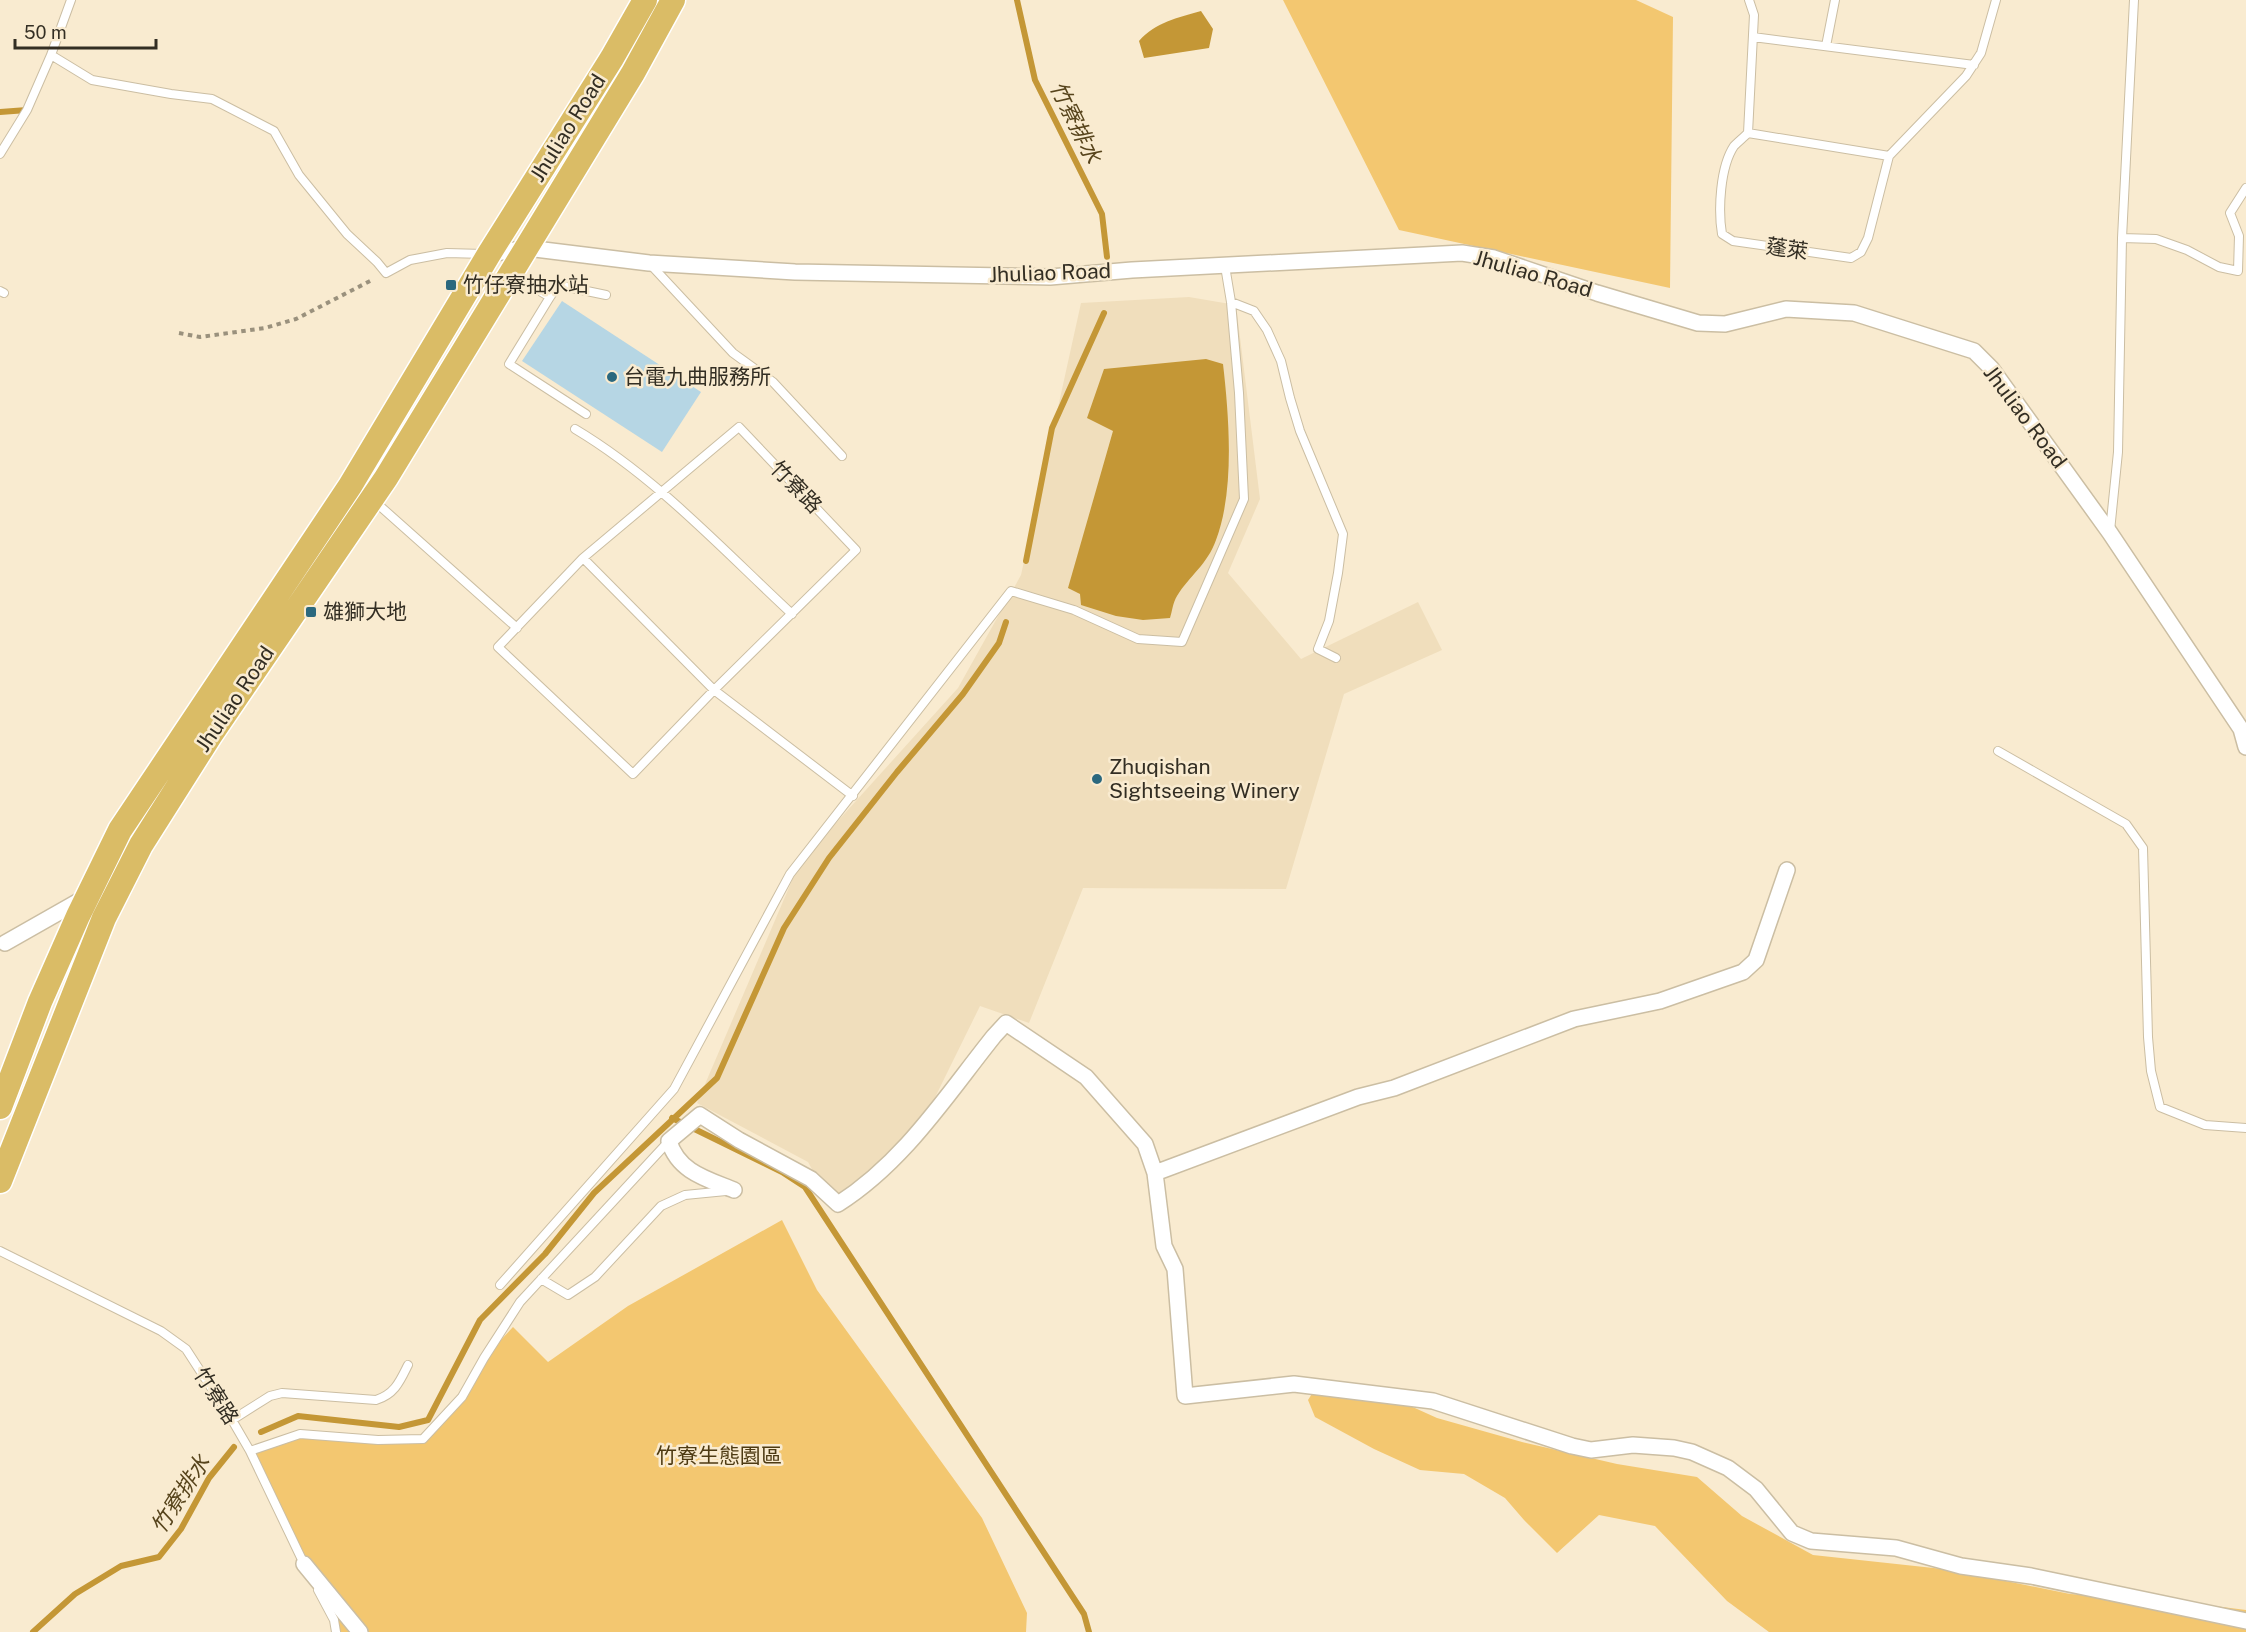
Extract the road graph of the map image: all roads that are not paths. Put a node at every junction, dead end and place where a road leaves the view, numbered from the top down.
1 (71, 0) edge
2 (645, 0) edge
3 (673, 0) edge
4 (1749, 0) edge
5 (1835, 0) edge
6 (1996, 0) edge
7 (2134, 0) edge
8 (1753, 37) junction
9 (1826, 46) junction
10 (51, 55) junction
11 (1974, 65) junction
12 (1748, 134) junction
13 (0, 154) edge
14 (1890, 156) junction
15 (2246, 188) edge
16 (2122, 238) junction
17 (527, 248) junction
18 (489, 254) junction
19 (649, 263) junction
20 (1225, 266) junction
21 (511, 274) junction
22 (606, 294) dead end
23 (550, 297) junction
24 (1231, 302) junction
25 (586, 414) dead end
26 (575, 429) dead end
27 (842, 456) dead end
28 (350, 486) junction
29 (661, 491) junction
30 (372, 499) junction
31 (2110, 533) junction
32 (582, 558) junction
33 (792, 614) junction
34 (517, 628) junction
35 (1336, 658) dead end
36 (714, 690) junction
37 (2246, 747) edge
38 (1998, 751) dead end
39 (853, 796) junction
40 (1787, 870) dead end
41 (87, 897) junction
42 (3, 945) edge
43 (0, 1107) edge
44 (2246, 1128) edge
45 (669, 1141) junction
46 (1155, 1173) junction
47 (0, 1181) edge
48 (734, 1190) joint
49 (0, 1251) edge
50 (541, 1280) junction
51 (500, 1285) dead end
52 (408, 1365) dead end
53 (232, 1420) junction
54 (250, 1451) junction
55 (304, 1564) junction
56 (2246, 1621) edge
57 (336, 1632) edge
58 (360, 1632) edge

1 - 10 lane
2 - 18 main road, Jhuliao Road
3 - 17 main road, Jhuliao Road
4 - 8 lane
5 - 9 lane
6 - 11 lane, 蓬萊
7 - 16 lane
8 - 9 lane
8 - 12 lane
9 - 11 lane
10 - 13 lane
10 - 18 lane
11 - 14 lane, 蓬萊
12 - 14 lane
12 - 14 lane, 蓬萊
15 - 16 lane
16 - 31 lane
17 - 18 street, Jhuliao Road
17 - 19 street, Jhuliao Road
17 - 21 main road, Jhuliao Road
18 - 28 main road, Jhuliao Road
19 - 20 street, Jhuliao Road
19 - 27 lane
20 - 24 lane
20 - 31 street, Jhuliao Road
21 - 23 lane
21 - 30 main road, Jhuliao Road
22 - 23 lane
23 - 25 lane
24 - 35 lane
24 - 39 lane
26 - 29 lane
28 - 30 lane
28 - 41 main road, Jhuliao Road
29 - 32 lane, 竹寮路
29 - 33 lane
29 - 33 lane, 竹寮路
30 - 34 lane
30 - 47 main road, Jhuliao Road
31 - 37 street, Jhuliao Road
32 - 34 lane, 竹寮路
32 - 36 lane
33 - 36 lane, 竹寮路
34 - 36 lane, 竹寮路
36 - 39 lane
38 - 44 lane
39 - 51 lane
40 - 46 street
41 - 42 street
41 - 43 main road, Jhuliao Road
45 - 46 street
45 - 48 street
45 - 50 lane
46 - 56 street
48 - 50 lane
49 - 53 lane, 竹寮路
50 - 54 lane
52 - 53 lane
53 - 54 lane, 竹寮路
54 - 55 lane, 竹寮路
55 - 57 lane, 竹寮路
55 - 58 street

